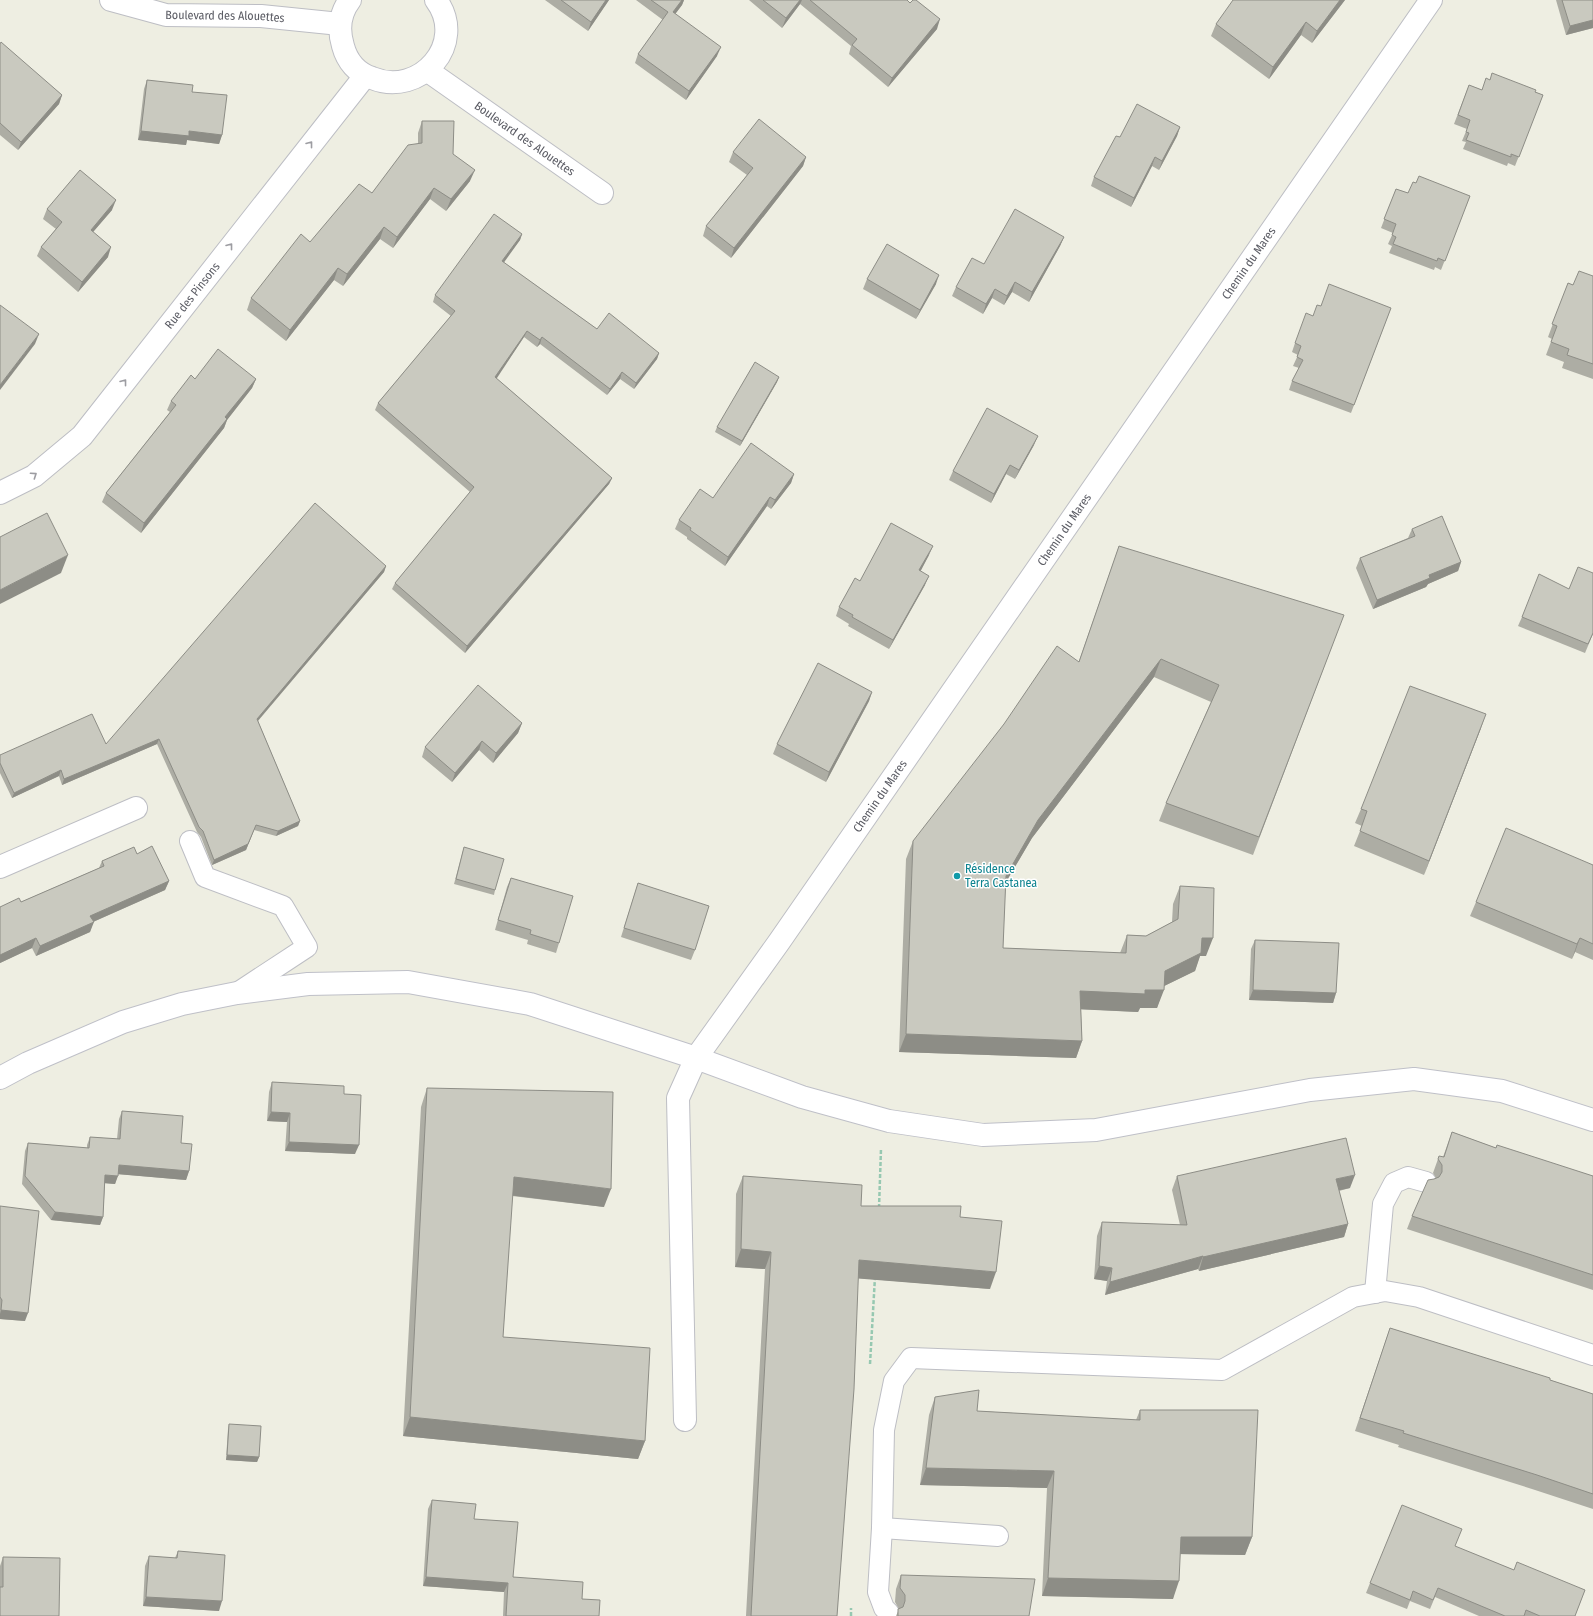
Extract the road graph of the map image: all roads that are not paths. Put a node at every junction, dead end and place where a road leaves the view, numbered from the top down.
1 (111, 0) edge
2 (350, 0) edge
3 (1431, 0) edge
4 (438, 1) edge
5 (340, 24) junction
6 (428, 71) junction
7 (365, 76) junction
8 (602, 193) dead end
9 (0, 493) edge
10 (136, 808) dead end
11 (190, 841) dead end
12 (0, 867) edge
13 (237, 993) junction
14 (696, 1058) junction
15 (0, 1078) edge
16 (1593, 1120) edge
17 (1426, 1182) edge
18 (1375, 1293) junction
19 (1593, 1355) edge
20 (685, 1420) dead end
21 (882, 1528) junction
22 (998, 1536) dead end
23 (889, 1613) dead end

1 - 5 street, Boulevard des Alouettes
2 - 5 street
3 - 14 street, Chemin du Mares
4 - 6 street
5 - 7 street
6 - 7 street
6 - 8 street, Boulevard des Alouettes
9 -> 7 street, Rue des Pinsons
10 - 12 street
11 - 13 lane
13 - 14 street
13 - 15 street
14 - 16 street
14 - 20 street, Chemin du Mares
17 - 18 lane
18 - 19 lane
18 - 21 lane
21 - 22 lane
21 - 23 lane

